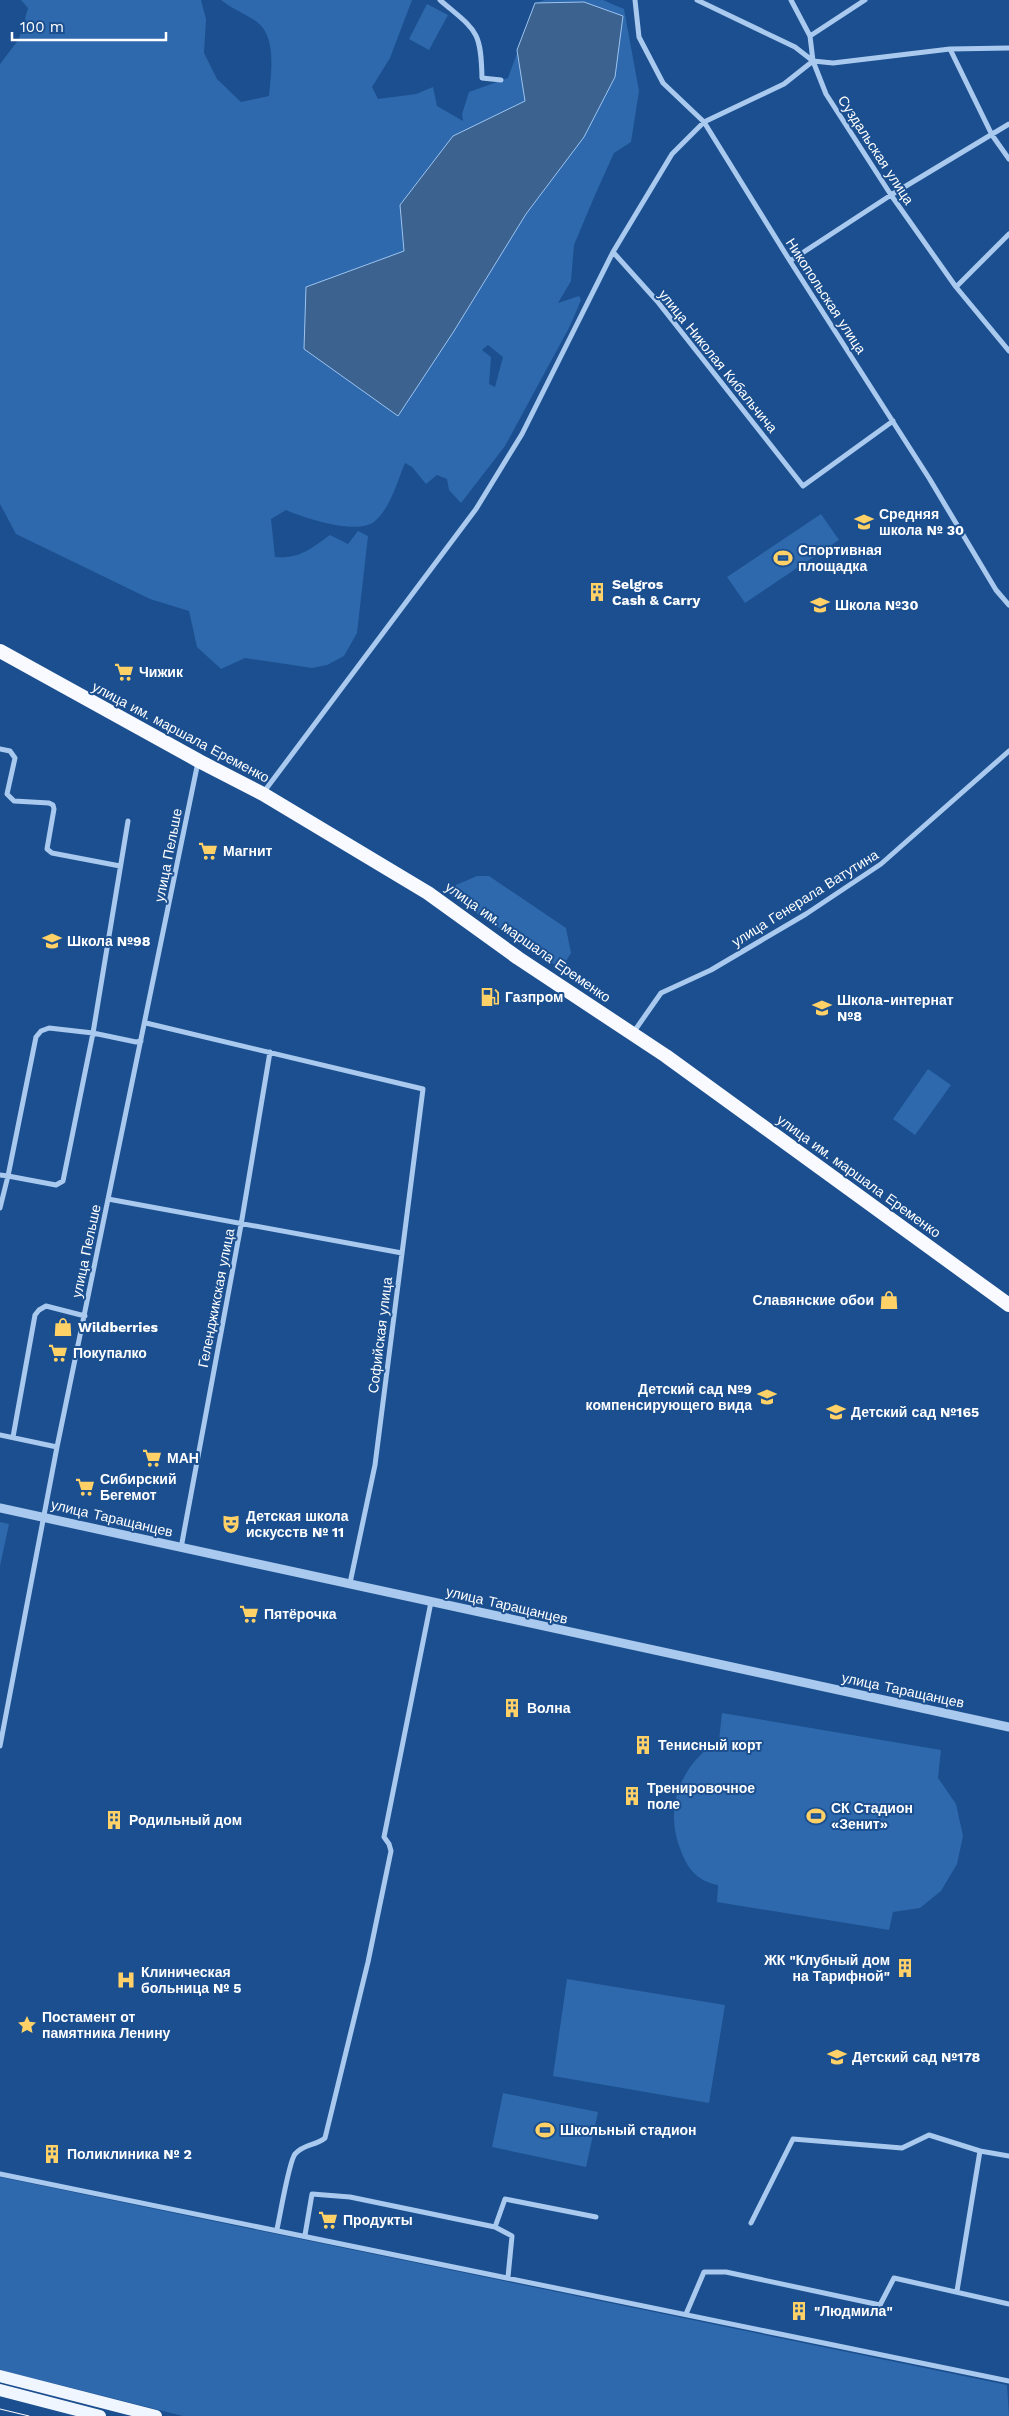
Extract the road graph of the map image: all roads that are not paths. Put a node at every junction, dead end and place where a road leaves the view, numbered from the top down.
1 (440, 0) edge
2 (635, 0) edge
3 (697, 0) edge
4 (792, 0) edge
5 (865, 0) edge
6 (810, 36) junction
7 (1009, 48) edge
8 (950, 49) junction
9 (813, 61) junction
10 (501, 80) dead end
11 (704, 122) junction
12 (1009, 124) edge
13 (992, 135) junction
14 (1009, 158) edge
15 (891, 195) junction
16 (1009, 234) edge
17 (613, 252) junction
18 (790, 261) junction
19 (956, 287) junction
20 (1009, 351) edge
21 (893, 421) junction
22 (1009, 605) edge
23 (0, 651) edge
24 (0, 749) edge
25 (1009, 752) edge
26 (199, 761) junction
27 (262, 794) junction
28 (128, 821) dead end
29 (120, 866) junction
30 (146, 1023) junction
31 (93, 1033) junction
32 (633, 1033) junction
33 (141, 1041) junction
34 (270, 1052) junction
35 (0, 1174) edge
36 (8, 1176) junction
37 (108, 1199) junction
38 (0, 1208) edge
39 (241, 1225) junction
40 (402, 1253) junction
41 (1009, 1305) edge
42 (85, 1316) junction
43 (0, 1435) edge
44 (13, 1437) junction
45 (57, 1447) junction
46 (0, 1508) edge
47 (45, 1517) junction
48 (181, 1548) junction
49 (350, 1583) junction
50 (431, 1602) junction
51 (1009, 1727) edge
52 (0, 1746) edge
53 (980, 2151) junction
54 (1009, 2156) edge
55 (0, 2174) edge
56 (596, 2217) dead end
57 (752, 2224) dead end
58 (495, 2227) junction
59 (277, 2229) junction
60 (305, 2235) junction
61 (508, 2277) junction
62 (957, 2291) junction
63 (1009, 2304) edge
64 (686, 2314) junction
65 (0, 2376) edge
66 (1009, 2381) edge
67 (0, 2390) edge
68 (100, 2416) edge
69 (156, 2416) edge

1 - 10 street
2 - 11 street, Никопольская улица
3 - 9 street
4 - 6 street, Суздальская улица
5 - 6 street
6 - 9 street, Суздальская улица
7 - 8 street
8 - 9 street
8 - 13 street
9 - 11 street
9 - 15 street, Суздальская улица
11 - 17 street
11 - 18 street, Никопольская улица
12 - 13 street
13 - 14 street
13 - 15 street
15 - 18 street
15 - 19 street, Суздальская улица
16 - 19 street
17 - 21 street, улица Николая Кибальчича
17 - 27 street
18 - 21 street, Никопольская улица
19 - 20 street, Суздальская улица
21 - 22 street, Никопольская улица
23 - 26 highway, улица им. маршала Еременко
24 - 29 street
25 - 32 street, улица Генерала Ватутина
26 - 27 highway, улица им. маршала Еременко
26 - 30 street, улица Пельше
27 - 32 highway, улица им. маршала Еременко
28 - 29 street
29 - 31 street
30 - 33 street, улица Пельше
30 - 34 street
31 - 33 street
31 - 36 street
31 - 36 street
32 - 41 highway, улица им. маршала Еременко
33 - 37 street, улица Пельше
34 - 39 street, Геленджикская улица
34 - 40 street, Софийская улица
35 - 36 street
36 - 38 street
37 - 39 street
37 - 42 street, улица Пельше
39 - 40 street
39 - 48 street, Геленджикская улица
40 - 49 street, Софийская улица
42 - 44 street
42 - 45 street, улица Пельше
43 - 44 street
44 - 45 street
45 - 47 street, улица Пельше
46 - 47 street, улица Таращанцев
47 - 48 street, улица Таращанцев
47 - 52 street, улица Пельше
48 - 49 street, улица Таращанцев
49 - 50 street, улица Таращанцев
50 - 51 street, улица Таращанцев
50 - 59 street
53 - 54 street
53 - 57 street
53 - 62 street
55 - 59 street
56 - 58 street
58 - 60 street
58 - 61 street
59 - 60 street
60 - 61 street
61 - 64 street
62 - 63 street
62 - 64 street
64 - 66 street
65 - 69 main road
67 - 68 main road

